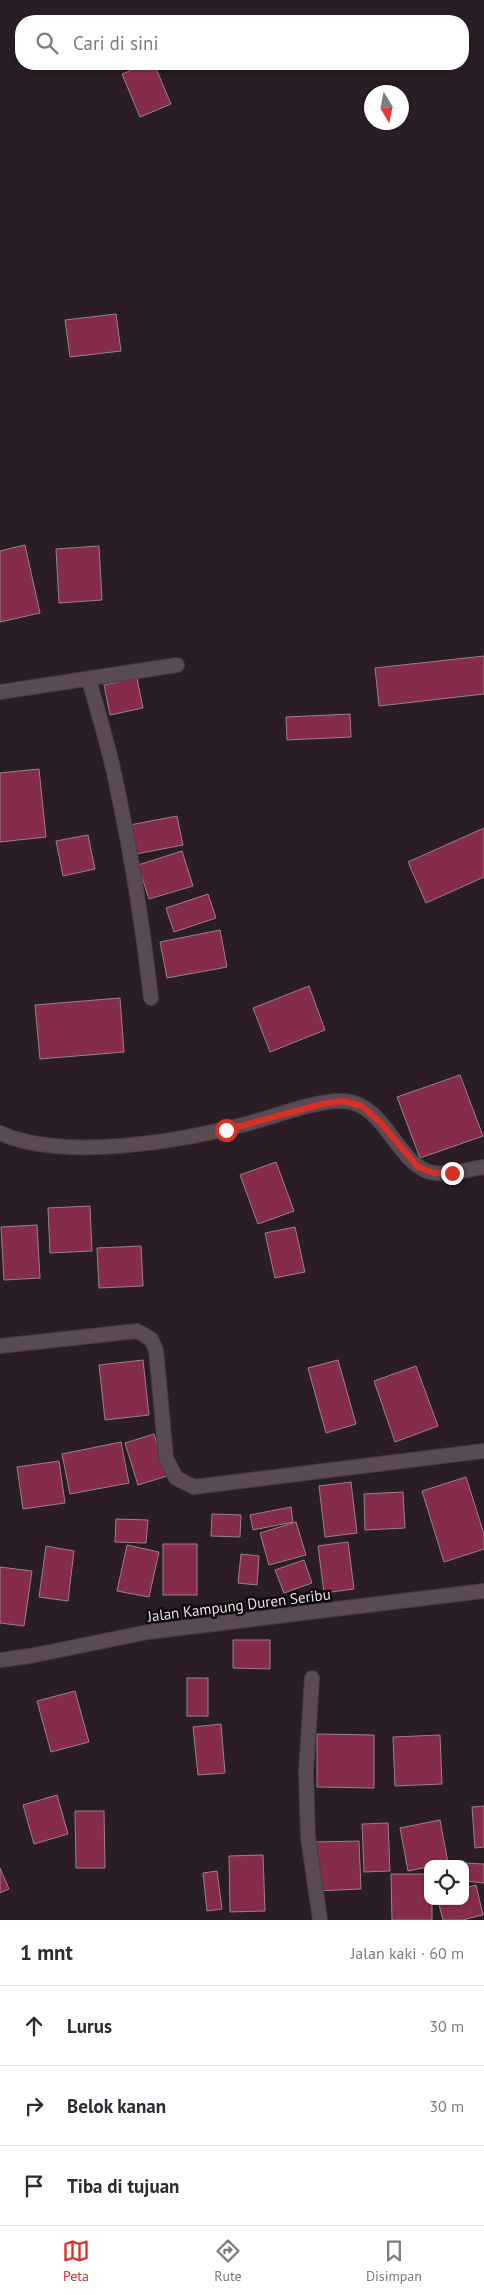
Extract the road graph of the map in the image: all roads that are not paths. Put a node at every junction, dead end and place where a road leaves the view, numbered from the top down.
1 (178, 665) dead end
2 (89, 680) junction
3 (0, 692) edge
4 (151, 998) dead end
5 (0, 1133) edge
6 (484, 1167) edge
7 (0, 1346) edge
8 (484, 1451) edge
9 (484, 1591) edge
10 (0, 1660) edge
11 (312, 1678) dead end
12 (320, 1920) edge

1 - 2 street
2 - 3 street
2 - 4 street
5 - 6 street
7 - 8 street
9 - 10 street, Jalan Kampung Duren Seribu
11 - 12 street

